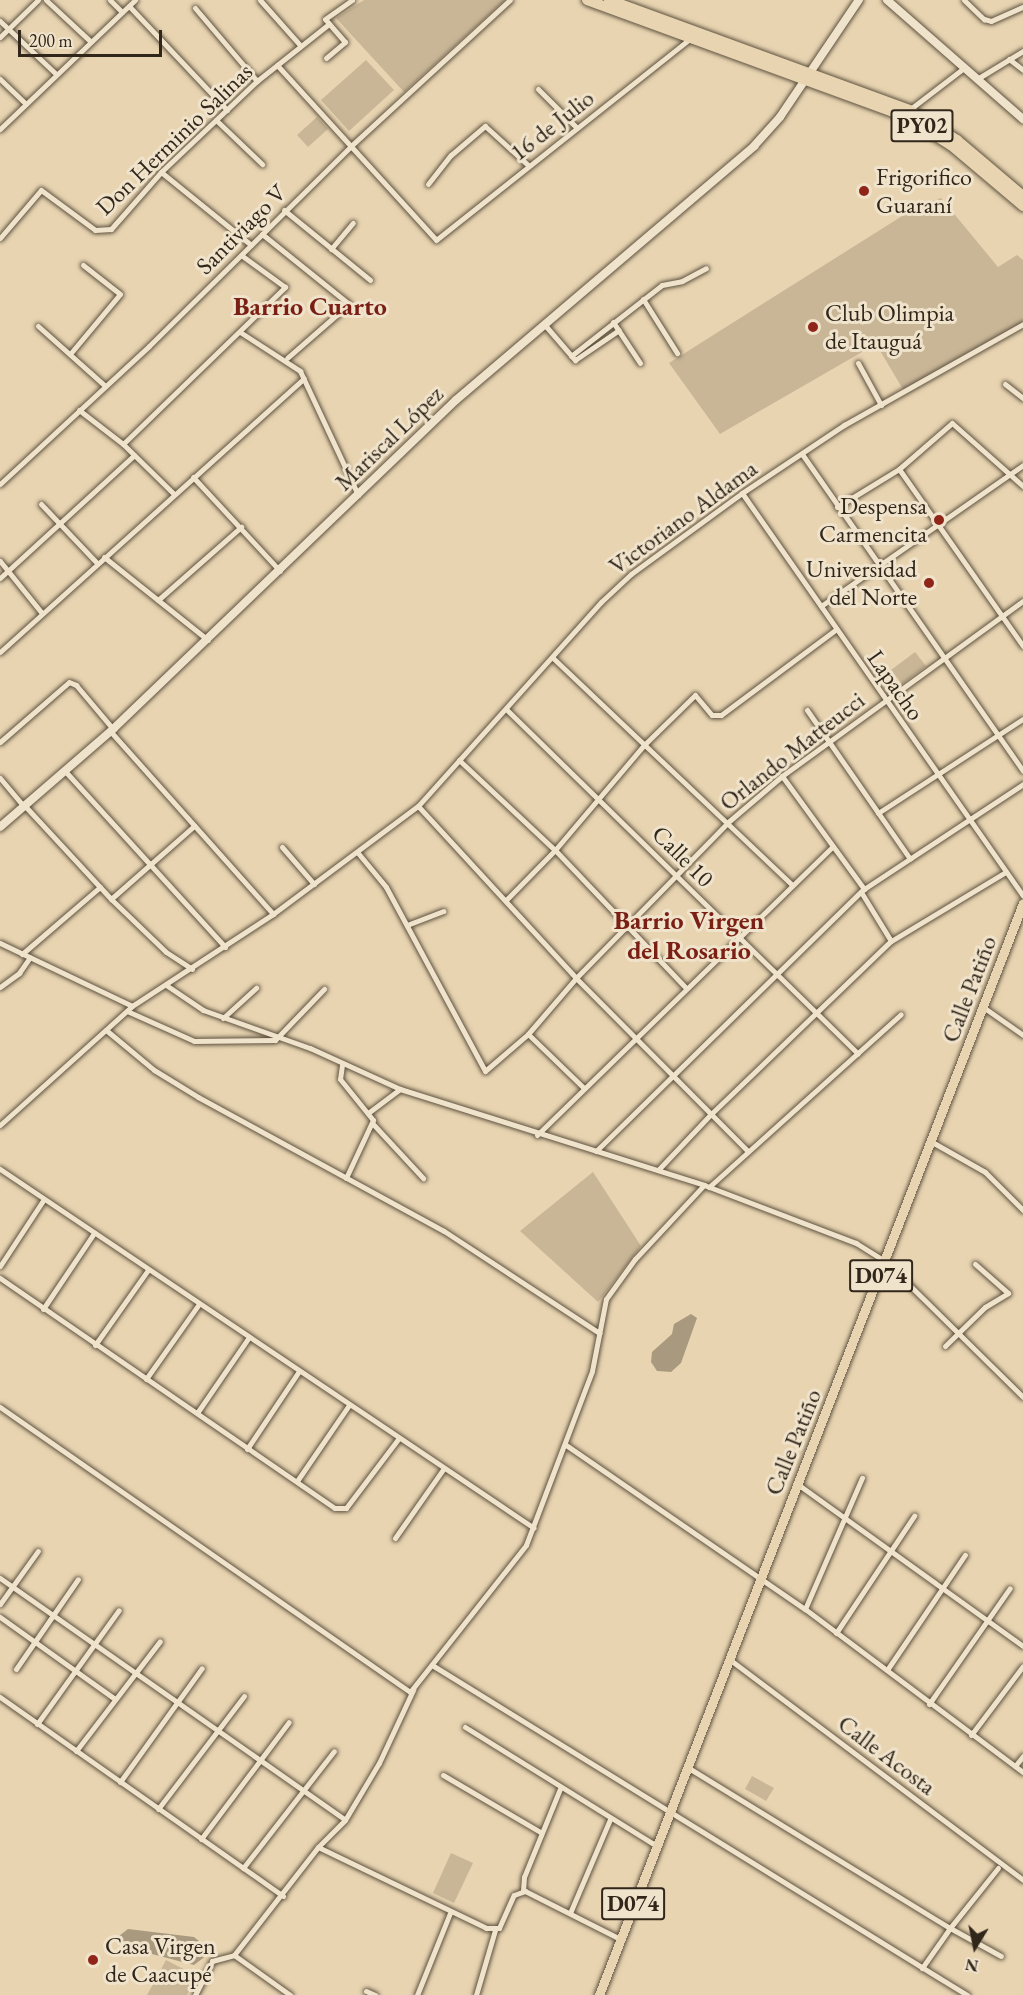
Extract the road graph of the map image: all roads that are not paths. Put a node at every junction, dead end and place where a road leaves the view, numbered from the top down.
1 (38, 0) edge
2 (46, 0) edge
3 (110, 0) edge
4 (135, 0) edge
5 (260, 0) edge
6 (352, 0) edge
7 (510, 0) edge
8 (587, 0) edge
9 (609, 0) edge
10 (859, 0) edge
11 (887, 0) edge
12 (964, 0) edge
13 (129, 6) junction
14 (1023, 7) edge
15 (195, 8) dead end
16 (122, 12) junction
17 (0, 21) edge
18 (329, 24) junction
19 (8, 28) junction
20 (0, 37) edge
21 (691, 38) junction
22 (90, 41) junction
23 (300, 45) junction
24 (1023, 51) edge
25 (326, 58) dead end
26 (1009, 59) junction
27 (277, 65) junction
28 (964, 68) junction
29 (1023, 70) edge
30 (55, 73) junction
31 (805, 75) junction
32 (0, 79) edge
33 (977, 79) junction
34 (257, 81) junction
35 (538, 89) dead end
36 (25, 103) junction
37 (227, 110) junction
38 (909, 110) junction
39 (1023, 119) edge
40 (216, 120) junction
41 (577, 128) junction
42 (0, 129) edge
43 (351, 146) junction
44 (262, 164) dead end
45 (528, 166) junction
46 (161, 172) junction
47 (428, 184) dead end
48 (1021, 197) edge
49 (284, 210) junction
50 (353, 223) dead end
51 (262, 234) junction
52 (0, 238) edge
53 (251, 245) junction
54 (332, 249) junction
55 (242, 255) junction
56 (84, 265) dead end
57 (705, 268) dead end
58 (370, 279) dead end
59 (643, 299) junction
60 (613, 322) junction
61 (543, 323) junction
62 (1023, 324) edge
63 (38, 326) dead end
64 (619, 330) junction
65 (240, 332) junction
66 (677, 353) dead end
67 (70, 354) junction
68 (571, 356) junction
69 (286, 358) junction
70 (640, 363) dead end
71 (858, 363) dead end
72 (304, 378) junction
73 (1005, 384) dead end
74 (105, 386) junction
75 (1023, 398) edge
76 (881, 405) junction
77 (79, 410) junction
78 (123, 444) junction
79 (802, 454) junction
80 (134, 455) junction
81 (1023, 465) edge
82 (899, 469) junction
83 (1010, 475) junction
84 (193, 477) junction
85 (0, 484) edge
86 (1023, 486) edge
87 (742, 493) junction
88 (174, 494) junction
89 (358, 496) junction
90 (41, 504) dead end
91 (837, 507) junction
92 (58, 524) junction
93 (241, 527) junction
94 (937, 527) junction
95 (104, 557) junction
96 (0, 561) edge
97 (97, 563) junction
98 (880, 566) junction
99 (8, 570) junction
100 (280, 571) junction
101 (0, 578) edge
102 (158, 600) junction
103 (1023, 601) edge
104 (821, 606) junction
105 (41, 612) junction
106 (1001, 616) junction
107 (836, 630) junction
108 (208, 640) junction
109 (1023, 646) edge
110 (0, 652) edge
111 (553, 658) junction
112 (945, 659) junction
113 (886, 701) junction
114 (507, 710) junction
115 (807, 710) dead end
116 (1023, 720) edge
117 (112, 730) junction
118 (997, 735) junction
119 (0, 742) edge
120 (830, 742) junction
121 (645, 744) junction
122 (459, 760) junction
123 (65, 771) junction
124 (1023, 771) edge
125 (936, 775) junction
126 (782, 776) junction
127 (0, 778) edge
128 (1023, 784) edge
129 (599, 800) junction
130 (418, 806) junction
131 (25, 807) junction
132 (878, 813) junction
133 (968, 820) junction
134 (727, 823) junction
135 (194, 826) junction
136 (0, 827) edge
137 (282, 847) dead end
138 (832, 847) junction
139 (555, 850) junction
140 (358, 853) junction
141 (910, 859) junction
142 (152, 862) junction
143 (1004, 873) junction
144 (677, 874) junction
145 (314, 884) junction
146 (791, 884) junction
147 (100, 887) junction
148 (862, 891) junction
149 (1023, 896) edge
150 (111, 899) junction
151 (507, 899) junction
152 (1023, 903) edge
153 (443, 911) dead end
154 (273, 914) junction
155 (1019, 920) edge
156 (408, 925) junction
157 (626, 928) junction
158 (737, 936) junction
159 (891, 941) junction
160 (0, 943) edge
161 (225, 946) junction
162 (22, 954) junction
163 (30, 957) junction
164 (192, 969) junction
165 (776, 975) junction
166 (576, 978) junction
167 (166, 985) junction
168 (0, 987) edge
169 (255, 988) dead end
170 (686, 988) junction
171 (324, 989) dead end
172 (983, 1007) junction
173 (130, 1008) junction
174 (817, 1014) junction
175 (901, 1014) dead end
176 (223, 1018) junction
177 (106, 1030) junction
178 (528, 1034) junction
179 (1023, 1035) edge
180 (635, 1037) junction
181 (277, 1038) junction
182 (858, 1054) junction
183 (342, 1065) junction
184 (672, 1076) junction
185 (584, 1088) junction
186 (400, 1089) junction
187 (368, 1113) junction
188 (711, 1114) junction
189 (373, 1124) junction
190 (0, 1125) edge
191 (537, 1135) junction
192 (932, 1142) junction
193 (596, 1151) junction
194 (748, 1151) junction
195 (0, 1169) edge
196 (658, 1170) junction
197 (346, 1178) junction
198 (423, 1178) dead end
199 (706, 1186) junction
200 (44, 1199) junction
201 (1023, 1210) edge
202 (94, 1233) junction
203 (886, 1262) junction
204 (975, 1264) dead end
205 (0, 1266) edge
206 (148, 1270) junction
207 (0, 1278) edge
208 (199, 1304) junction
209 (43, 1309) junction
210 (599, 1333) junction
211 (958, 1333) junction
212 (249, 1337) junction
213 (95, 1345) junction
214 (945, 1346) dead end
215 (299, 1371) junction
216 (146, 1379) junction
217 (1023, 1397) edge
218 (349, 1405) junction
219 (0, 1407) edge
220 (197, 1413) junction
221 (399, 1438) junction
222 (566, 1446) junction
223 (247, 1449) junction
224 (444, 1468) junction
225 (862, 1478) dead end
226 (297, 1481) junction
227 (796, 1483) junction
228 (914, 1516) dead end
229 (846, 1517) junction
230 (534, 1527) junction
231 (395, 1538) dead end
232 (891, 1550) junction
233 (38, 1551) dead end
234 (965, 1555) dead end
235 (0, 1578) edge
236 (78, 1579) dead end
237 (760, 1582) junction
238 (12, 1587) junction
239 (943, 1588) junction
240 (1010, 1588) dead end
241 (0, 1604) edge
242 (805, 1609) junction
243 (119, 1610) dead end
244 (53, 1615) junction
245 (0, 1617) edge
246 (988, 1620) junction
247 (836, 1633) junction
248 (160, 1641) dead end
249 (34, 1642) junction
250 (94, 1644) junction
251 (1023, 1646) edge
252 (729, 1659) junction
253 (432, 1665) junction
254 (1023, 1666) edge
255 (202, 1668) dead end
256 (16, 1669) dead end
257 (887, 1670) junction
258 (75, 1671) junction
259 (135, 1673) junction
260 (414, 1688) junction
261 (244, 1696) dead end
262 (0, 1697) edge
263 (115, 1699) junction
264 (177, 1702) junction
265 (929, 1704) junction
266 (289, 1722) dead end
267 (37, 1724) junction
268 (465, 1727) dead end
269 (218, 1731) junction
270 (971, 1735) junction
271 (334, 1750) dead end
272 (76, 1751) junction
273 (1023, 1756) edge
274 (260, 1761) junction
275 (686, 1766) junction
276 (1015, 1766) junction
277 (1023, 1772) edge
278 (443, 1774) dead end
279 (120, 1782) junction
280 (560, 1789) junction
281 (303, 1790) junction
282 (158, 1809) junction
283 (667, 1813) junction
284 (610, 1819) junction
285 (345, 1820) junction
286 (540, 1832) junction
287 (201, 1839) junction
288 (655, 1845) junction
289 (318, 1847) junction
290 (243, 1868) junction
291 (998, 1868) dead end
292 (1023, 1880) edge
293 (523, 1891) junction
294 (283, 1896) junction
295 (450, 1913) junction
296 (570, 1913) junction
297 (950, 1928) junction
298 (495, 1930) junction
299 (620, 1938) junction
300 (234, 1955) junction
301 (1001, 1956) dead end
302 (921, 1968) junction
303 (366, 1991) dead end
304 (195, 1995) edge
305 (290, 1995) edge
306 (375, 1995) edge
307 (417, 1995) edge
308 (476, 1995) edge
309 (599, 1995) edge
310 (967, 1995) edge

1 - 19 street
2 - 22 street
3 - 16 street
4 - 13 street
5 - 23 street
6 - 18 street, Don Herminio Salinas
7 - 43 street, Santiviago V
8 - 21 highway, PY02
9 - 31 highway, PY02
10 - 31 street, Mariscal López
11 - 28 street
12 - 14 street
13 - 16 street
13 - 37 street
15 - 34 street
16 - 22 street
17 - 19 street
18 - 23 street, Don Herminio Salinas
18 - 25 street
19 - 20 street
19 - 30 street
21 - 31 highway, PY02
21 - 41 street, 16 de Julio
22 - 30 street
23 - 27 street, Don Herminio Salinas
24 - 26 street
26 - 29 street
26 - 33 street
27 - 34 street, Don Herminio Salinas
27 - 43 street
28 - 33 street
28 - 38 street
30 - 36 street
31 - 38 highway, PY02
31 - 48 highway, PY02
31 - 61 street, Mariscal López
32 - 36 street
33 - 39 street
34 - 37 street, Don Herminio Salinas
35 - 41 street
36 - 42 street
37 - 40 street, Don Herminio Salinas
38 - 48 highway, PY02
40 - 44 street
40 - 46 street, Don Herminio Salinas
41 - 45 street, 16 de Julio
43 - 45 street, 16 de Julio
43 - 49 street, Santiviago V
45 - 47 street
46 - 52 street, Don Herminio Salinas
46 - 53 street
49 - 51 street, Santiviago V
49 - 54 street
50 - 54 street
51 - 53 street, Santiviago V
51 - 69 street
53 - 55 street, Santiviago V
54 - 58 street
55 - 65 street
55 - 74 street, Santiviago V
56 - 67 street
57 - 59 street
59 - 60 street
59 - 66 street
60 - 64 street
60 - 68 street
61 - 68 street
61 - 89 street, Mariscal López
62 - 76 street, Victoriano Aldama
63 - 67 street
64 - 68 street
64 - 70 street
65 - 69 street
65 - 78 street
67 - 74 street
69 - 72 street
71 - 76 street
72 - 84 street
72 - 89 street
73 - 75 street
74 - 77 street, Santiviago V
76 - 79 street, Victoriano Aldama
77 - 78 street
77 - 85 street, Santiviago V
78 - 80 street
79 - 87 street, Victoriano Aldama
79 - 91 street
80 - 88 street
80 - 92 street
81 - 83 street
82 - 83 street
82 - 91 street
82 - 94 street
83 - 86 street
83 - 94 street
84 - 88 street
84 - 93 street
87 - 104 street, Lapacho
87 - 111 street, Victoriano Aldama
88 - 95 street
89 - 100 street, Mariscal López
90 - 92 street
91 - 98 street
92 - 97 street
92 - 99 street
93 - 100 street
93 - 102 street
94 - 98 street
94 - 106 street
95 - 97 street
95 - 102 street
96 - 99 street
97 - 105 street
98 - 104 street
98 - 112 street
99 - 101 street
99 - 105 street
100 - 108 street, Mariscal López
102 - 108 street
103 - 106 street, Orlando Matteucci
104 - 107 street, Lapacho
105 - 110 street
106 - 109 street
106 - 112 street, Orlando Matteucci
107 - 113 street, Lapacho
107 - 121 street
108 - 117 street, Mariscal López
111 - 114 street, Victoriano Aldama
111 - 121 street
112 - 113 street, Orlando Matteucci
112 - 118 street
113 - 120 street, Orlando Matteucci
113 - 125 street, Lapacho
114 - 122 street, Victoriano Aldama
114 - 129 street, Calle 10
115 - 120 street
116 - 118 street
117 - 119 street
117 - 123 street, Mariscal López
117 - 135 street
118 - 124 street
118 - 125 street
120 - 126 street, Orlando Matteucci
120 - 132 street
121 - 129 street
121 - 134 street
122 - 130 street, Victoriano Aldama
122 - 139 street
123 - 131 street, Mariscal López
123 - 142 street
125 - 132 street
125 - 133 street, Lapacho
126 - 134 street, Orlando Matteucci
126 - 138 street
127 - 131 street
128 - 133 street
129 - 139 street
129 - 144 street, Calle 10
130 - 140 street, Victoriano Aldama
130 - 151 street
131 - 136 street, Mariscal López
131 - 147 street
132 - 141 street
133 - 141 street
133 - 143 street, Lapacho
134 - 144 street, Orlando Matteucci
134 - 146 street
135 - 142 street
135 - 154 street
137 - 145 street
138 - 146 street
138 - 148 street
139 - 151 street
139 - 157 street
140 - 145 street, Victoriano Aldama
140 - 156 street
141 - 148 street
142 - 150 street
142 - 161 street
143 - 149 street, Lapacho
143 - 159 street
144 - 157 street, Orlando Matteucci
144 - 158 street, Calle 10
145 - 154 street, Victoriano Aldama
146 - 158 street
147 - 150 street
147 - 162 street
148 - 159 street
148 - 165 street
150 - 164 street
151 - 166 street
152 - 155 main road, Calle Patiño / D074
153 - 156 street
154 - 161 street, Victoriano Aldama
155 - 172 main road, Calle Patiño / D074
156 - 178 street, Orlando Matteucci
157 - 166 street, Orlando Matteucci
157 - 170 street
158 - 165 street, Calle 10
158 - 170 street
159 - 174 street
160 - 162 street
161 - 164 street, Victoriano Aldama
162 - 163 street
163 - 168 street
163 - 173 street
164 - 167 street, Victoriano Aldama
165 - 174 street, Calle 10
165 - 184 street
166 - 178 street, Orlando Matteucci
166 - 180 street
167 - 173 street, Victoriano Aldama
167 - 176 street
169 - 176 street
170 - 180 street
171 - 181 street
172 - 179 street
172 - 192 main road, Calle Patiño / D074
173 - 177 street, Victoriano Aldama
173 - 181 street
174 - 182 street, Calle 10
174 - 188 street
175 - 182 street
176 - 181 street
177 - 190 street, Victoriano Aldama
177 - 197 street
178 - 185 street
180 - 184 street
180 - 185 street
181 - 183 street
182 - 194 street
183 - 186 street
183 - 187 street
184 - 188 street
184 - 193 street
185 - 191 street
186 - 187 street
186 - 191 street
187 - 189 street
188 - 194 street
188 - 196 street
189 - 197 street
189 - 198 street
191 - 193 street
192 - 201 street
192 - 203 main road, Calle Patiño / D074
193 - 196 street
194 - 199 street
195 - 200 street
196 - 199 street
197 - 210 street
199 - 203 street
199 - 210 street
200 - 202 street
200 - 205 street
202 - 206 street
202 - 209 street
203 - 211 street
203 - 227 main road, Calle Patiño / D074
204 - 211 street
206 - 208 street
206 - 213 street
207 - 209 street
208 - 212 street
208 - 216 street
209 - 213 street
210 - 222 street
211 - 214 street
211 - 217 street
212 - 215 street
212 - 220 street
213 - 216 street
215 - 218 street
215 - 223 street
216 - 220 street
218 - 221 street
218 - 226 street
219 - 260 street
220 - 223 street
221 - 224 street
221 - 226 street
222 - 230 street
222 - 237 street
223 - 226 street
224 - 230 street
224 - 231 street
225 - 229 street
227 - 229 street
227 - 237 main road, Calle Patiño / D074
228 - 232 street
229 - 232 street
229 - 242 street
230 - 253 street
232 - 239 street
232 - 247 street
233 - 238 street
234 - 239 street
235 - 238 street
236 - 244 street
237 - 242 street
237 - 252 main road, Calle Patiño / D074
238 - 241 street
238 - 244 street
239 - 246 street
239 - 257 street
240 - 246 street
242 - 247 street
243 - 250 street
244 - 249 street
244 - 250 street
245 - 249 street
246 - 251 street
246 - 265 street
247 - 257 street
248 - 259 street
249 - 256 street
249 - 258 street
250 - 258 street
250 - 259 street
252 - 275 main road, Calle Patiño / D074
252 - 292 street, Calle Acosta
253 - 260 street
253 - 283 street
254 - 270 street
255 - 264 street
257 - 265 street
258 - 263 street
258 - 267 street
259 - 263 street
259 - 264 street
260 - 285 street
261 - 269 street
262 - 267 street
263 - 272 street
264 - 269 street
264 - 279 street
265 - 270 street
266 - 274 street
267 - 272 street
268 - 280 street
269 - 274 street
269 - 282 street
270 - 276 street
271 - 281 street
272 - 279 street
273 - 276 street
274 - 281 street
274 - 287 street
275 - 283 main road, Calle Patiño / D074
275 - 297 street
276 - 277 street
278 - 286 street
279 - 282 street
280 - 284 street
280 - 286 street
281 - 285 street
281 - 290 street
282 - 287 street
283 - 288 main road, Calle Patiño / D074
283 - 302 street
284 - 288 street
284 - 296 street
285 - 289 street
286 - 293 street
287 - 290 street
288 - 299 main road, Calle Patiño / D074
289 - 294 street
289 - 295 street
290 - 294 street
291 - 297 street
293 - 296 street
293 - 298 street
294 - 300 street
295 - 298 street
295 - 307 street
296 - 299 street
297 - 301 street
297 - 302 street
298 - 308 street
299 - 309 main road, Calle Patiño / D074
300 - 304 street
300 - 305 street
302 - 310 street
303 - 306 street

